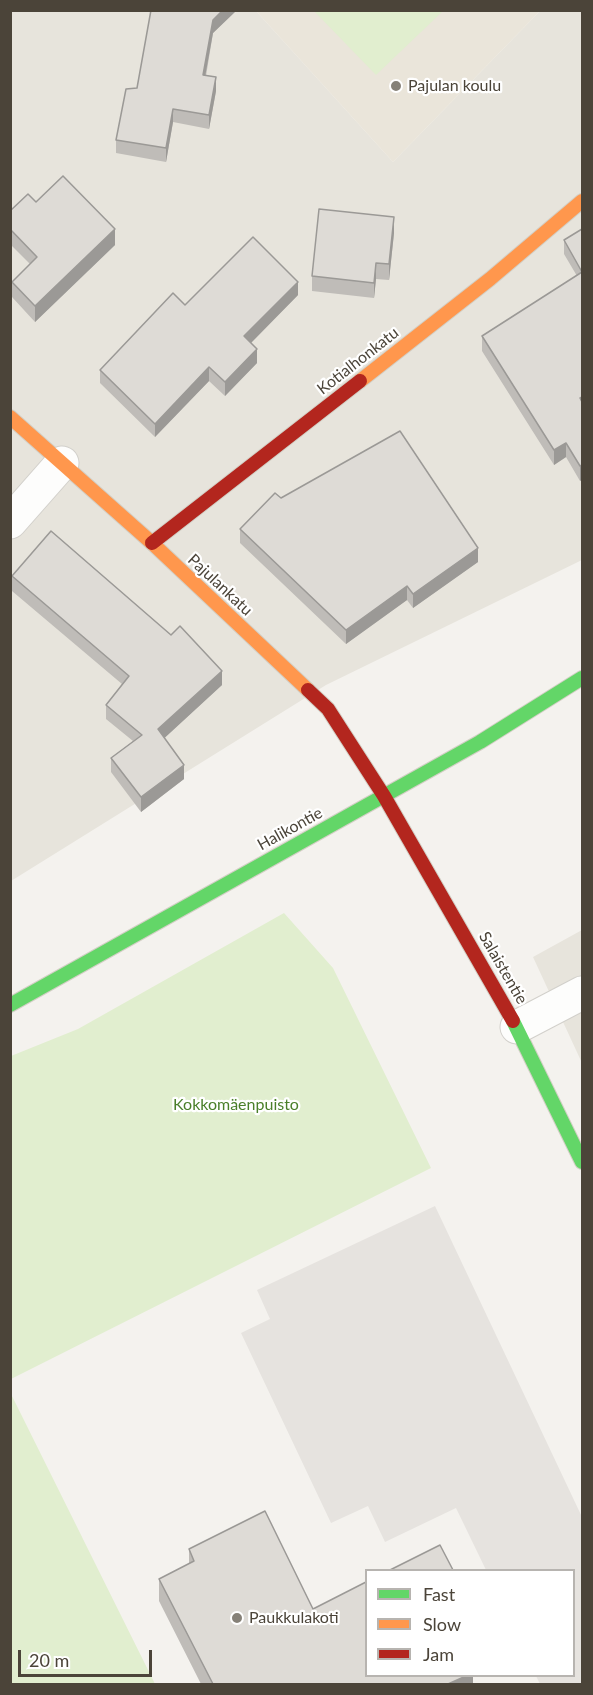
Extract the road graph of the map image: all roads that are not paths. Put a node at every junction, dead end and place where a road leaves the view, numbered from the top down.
1 (582, 201) edge
2 (10, 417) edge
3 (62, 463) junction
4 (10, 522) edge
5 (152, 543) junction
6 (582, 678) edge
7 (384, 796) junction
8 (582, 993) edge
9 (10, 1005) edge
10 (518, 1027) junction
11 (582, 1162) edge

1 - 5 street, Kotialhonkatu
2 - 3 street, Pajulankatu
3 - 4 street
3 - 5 street, Pajulankatu
5 - 7 street, Pajulankatu
6 - 7 street, Halikontie
7 - 9 street, Halikontie
7 - 10 street, Salaistentie
8 - 10 street
10 - 11 street, Salaistentie

